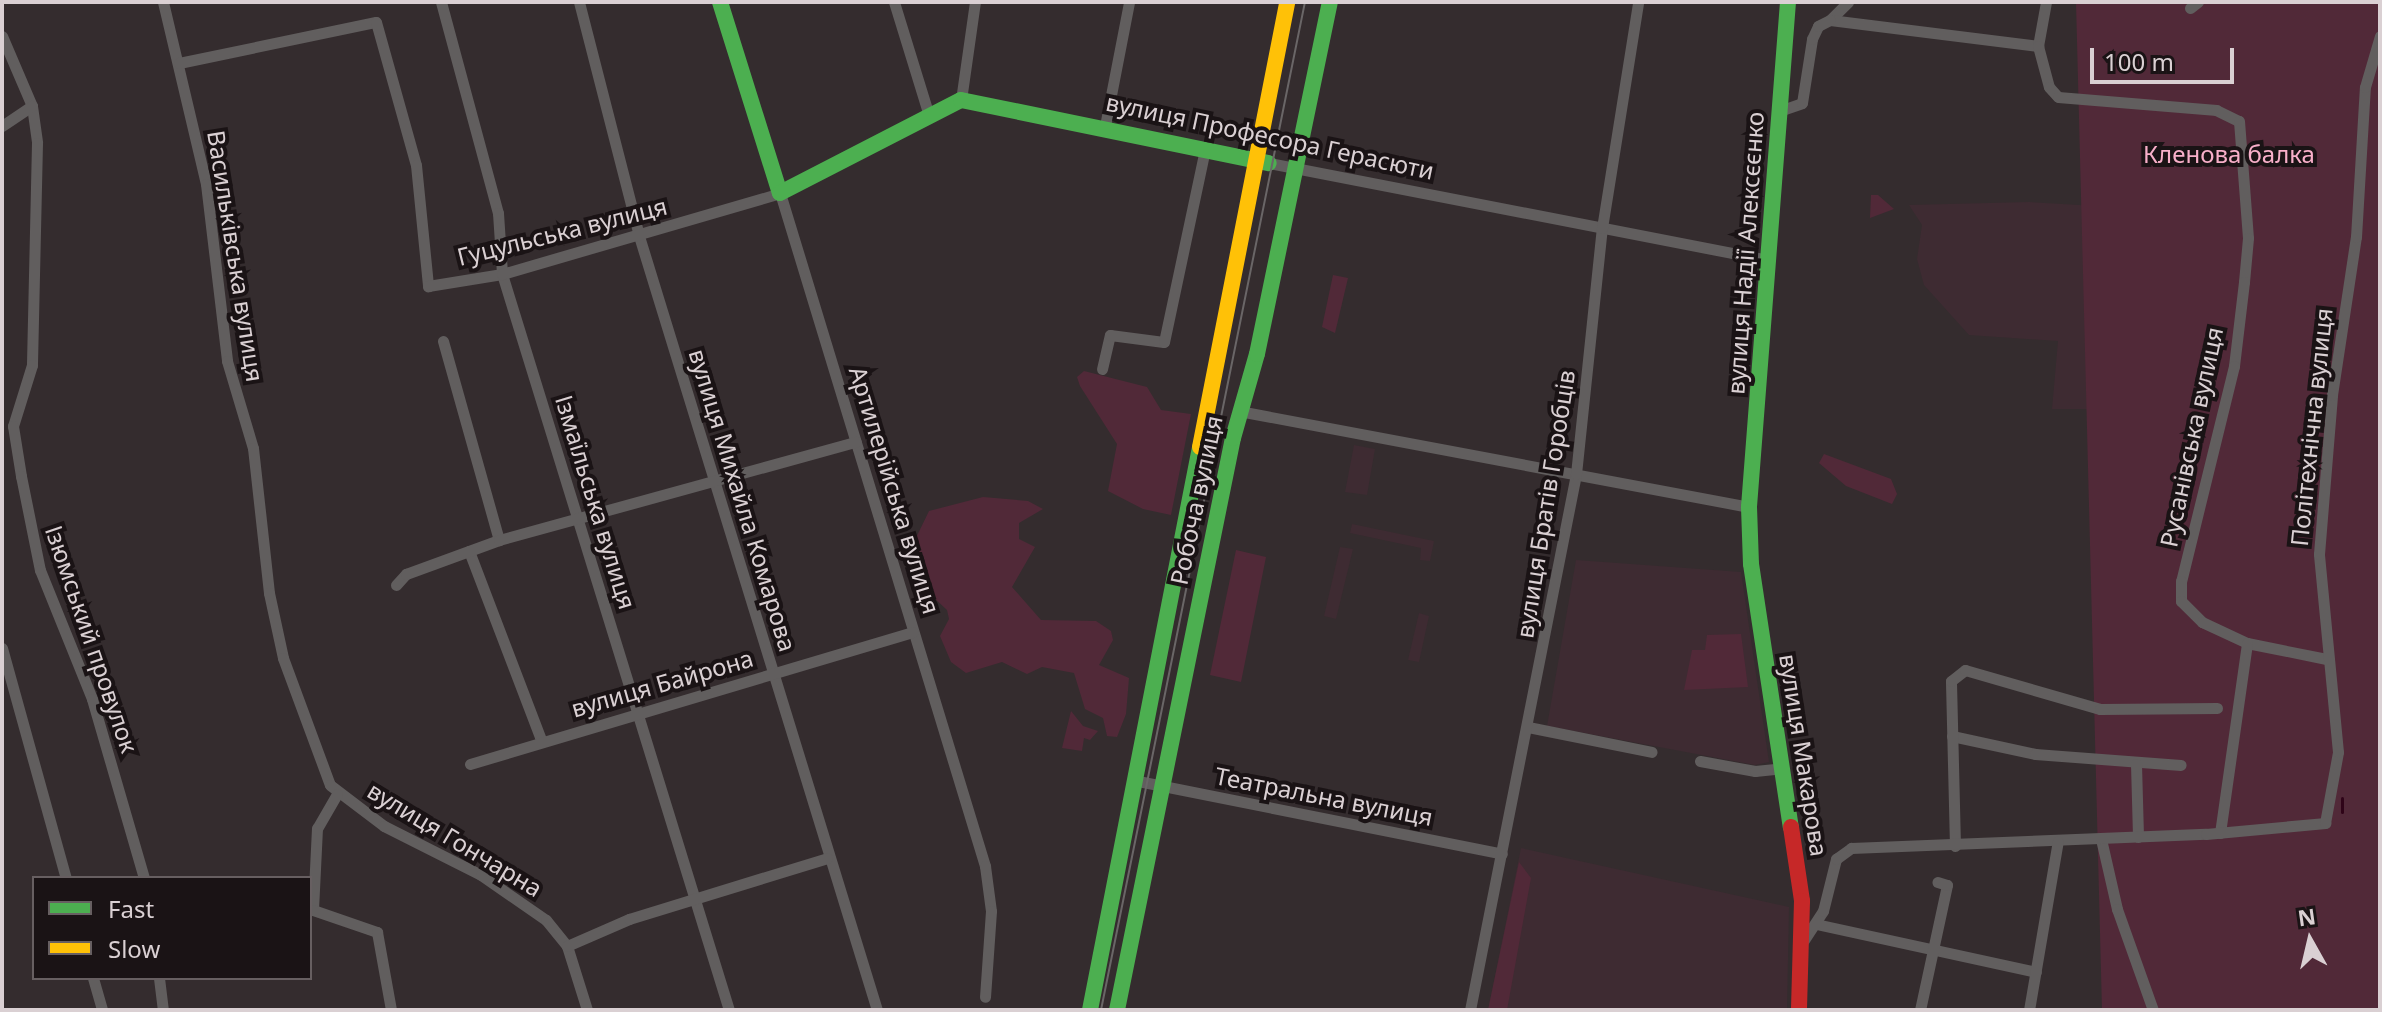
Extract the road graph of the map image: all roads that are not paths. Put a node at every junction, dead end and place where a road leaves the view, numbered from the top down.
1 (163, 2) edge
2 (441, 2) edge
3 (579, 2) edge
4 (720, 2) edge
5 (894, 2) edge
6 (975, 2) edge
7 (1129, 2) edge
8 (1287, 2) edge
9 (1330, 2) edge
10 (1638, 2) edge
11 (1788, 2) edge
12 (1848, 2) edge
13 (2046, 2) edge
14 (1830, 20) junction
15 (2, 36) edge
16 (2380, 36) edge
17 (2038, 46) junction
18 (179, 63) junction
19 (961, 100) junction
20 (32, 106) junction
21 (1779, 111) junction
22 (929, 116) junction
23 (2, 126) edge
24 (1105, 126) junction
25 (1205, 149) junction
26 (1263, 161) junction
27 (1295, 168) junction
28 (780, 193) junction
29 (1602, 228) junction
30 (639, 236) junction
31 (1768, 260) junction
32 (502, 274) junction
33 (443, 341) dead end
34 (1102, 369) dead end
35 (1239, 411) junction
36 (856, 442) junction
37 (1576, 474) junction
38 (713, 484) junction
39 (1749, 507) junction
40 (578, 519) junction
41 (499, 540) junction
42 (469, 551) junction
43 (396, 585) dead end
44 (913, 632) junction
45 (2247, 643) junction
46 (2, 648) edge
47 (2326, 659) junction
48 (774, 674) junction
49 (2217, 708) dead end
50 (639, 712) junction
51 (1528, 727) junction
52 (1952, 736) junction
53 (541, 740) junction
54 (1652, 752) dead end
55 (1700, 761) dead end
56 (470, 764) dead end
57 (2136, 764) junction
58 (2181, 765) dead end
59 (1782, 768) junction
60 (1138, 781) junction
61 (1163, 786) junction
62 (337, 794) junction
63 (2220, 833) junction
64 (2138, 837) junction
65 (2101, 839) junction
66 (2058, 841) junction
67 (1955, 846) junction
68 (1502, 854) junction
69 (827, 858) junction
70 (65, 876) edge
71 (143, 876) edge
72 (1937, 882) dead end
73 (695, 899) junction
74 (1816, 924) junction
75 (1804, 940) junction
76 (567, 946) junction
77 (1933, 950) junction
78 (2036, 972) junction
79 (94, 980) edge
80 (159, 980) edge
81 (985, 997) dead end
82 (875, 1009) edge
83 (102, 1010) edge
84 (163, 1010) edge
85 (391, 1010) edge
86 (587, 1010) edge
87 (729, 1010) edge
88 (1090, 1010) edge
89 (1117, 1010) edge
90 (1470, 1010) edge
91 (1799, 1010) edge
92 (1920, 1010) edge
93 (2029, 1010) edge
94 (2153, 1010) edge

1 - 18 street, Васильківська вулиця
2 - 32 street, Ізмаїльська вулиця
3 - 30 street, вулиця Михайла Комарова
4 - 28 main road, Артилерійська вулиця
5 - 22 street
6 - 19 street
7 - 24 street
8 - 26 main road, Робоча вулиця
9 - 27 main road, Робоча вулиця
10 - 29 street, вулиця Братів Горобців
11 - 21 main road, вулиця Надії Алексєєнко
12 - 14 street
13 - 17 street, Русанівська вулиця
14 - 17 street
14 - 21 street
15 - 20 street, Ізюмський провулок
16 - 47 street, Політехнічна вулиця
17 - 45 street, Русанівська вулиця
18 - 32 street, Гуцульська вулиця
18 - 62 street, Васильківська вулиця
19 - 22 main road
19 - 24 main road, вулиця Професора Герасюти
20 - 23 street
20 - 71 street, Ізюмський провулок
21 - 31 main road, вулиця Надії Алексєєнко
22 - 28 main road
24 - 25 main road, вулиця Професора Герасюти
25 - 26 main road, вулиця Професора Герасюти
25 - 34 street
26 - 27 street, вулиця Професора Герасюти
26 - 60 main road, Робоча вулиця
27 - 29 street, вулиця Професора Герасюти
27 - 35 main road, Робоча вулиця
28 - 30 street, Гуцульська вулиця
28 - 36 street, Артилерійська вулиця
29 - 31 street, вулиця Професора Герасюти
29 - 37 street, вулиця Братів Горобців
30 - 32 street, Гуцульська вулиця
30 - 38 street, вулиця Михайла Комарова
31 - 39 main road, вулиця Надії Алексєєнко
32 - 40 street, Ізмаїльська вулиця
33 - 41 street
35 - 37 street
35 - 61 main road, Робоча вулиця
36 - 38 street
36 - 44 street, Артилерійська вулиця
37 - 39 street
37 - 51 street, вулиця Братів Горобців
38 - 40 street
38 - 48 street, вулиця Михайла Комарова
39 - 59 main road, вулиця Макарова
40 - 41 street
40 - 50 street, Ізмаїльська вулиця
41 - 42 street
42 - 43 street
42 - 53 street
44 - 48 street, вулиця Байрона
44 - 81 street, Артилерійська вулиця
45 - 47 street, Русанівська вулиця
45 - 63 street
46 - 70 street
47 - 63 street, Політехнічна вулиця
48 - 50 street, вулиця Байрона
48 - 69 street, вулиця Михайла Комарова
49 - 52 street
50 - 53 street, вулиця Байрона
50 - 73 street, Ізмаїльська вулиця
51 - 54 street
51 - 68 street, вулиця Братів Горобців
52 - 57 street
52 - 67 street
53 - 56 street, вулиця Байрона
55 - 59 street
57 - 58 street
57 - 64 street
59 - 75 main road, вулиця Макарова
60 - 61 street, Театральна вулиця
60 - 88 main road, Робоча вулиця
61 - 68 street, Театральна вулиця
61 - 89 main road, Робоча вулиця
62 - 76 street, вулиця Гончарна
62 - 85 street, вулиця Гончарна
63 - 64 street
64 - 65 street
65 - 66 street
65 - 94 street
66 - 67 street
66 - 78 street
67 - 74 street
68 - 90 street, вулиця Братів Горобців
69 - 73 street
69 - 82 street, вулиця Михайла Комарова
72 - 77 street
73 - 76 street
73 - 87 street, Ізмаїльська вулиця
74 - 75 street
74 - 77 street
75 - 91 main road, вулиця Макарова
76 - 86 street, вулиця Гончарна
77 - 78 street
77 - 92 street
78 - 93 street
79 - 83 street
80 - 84 street

